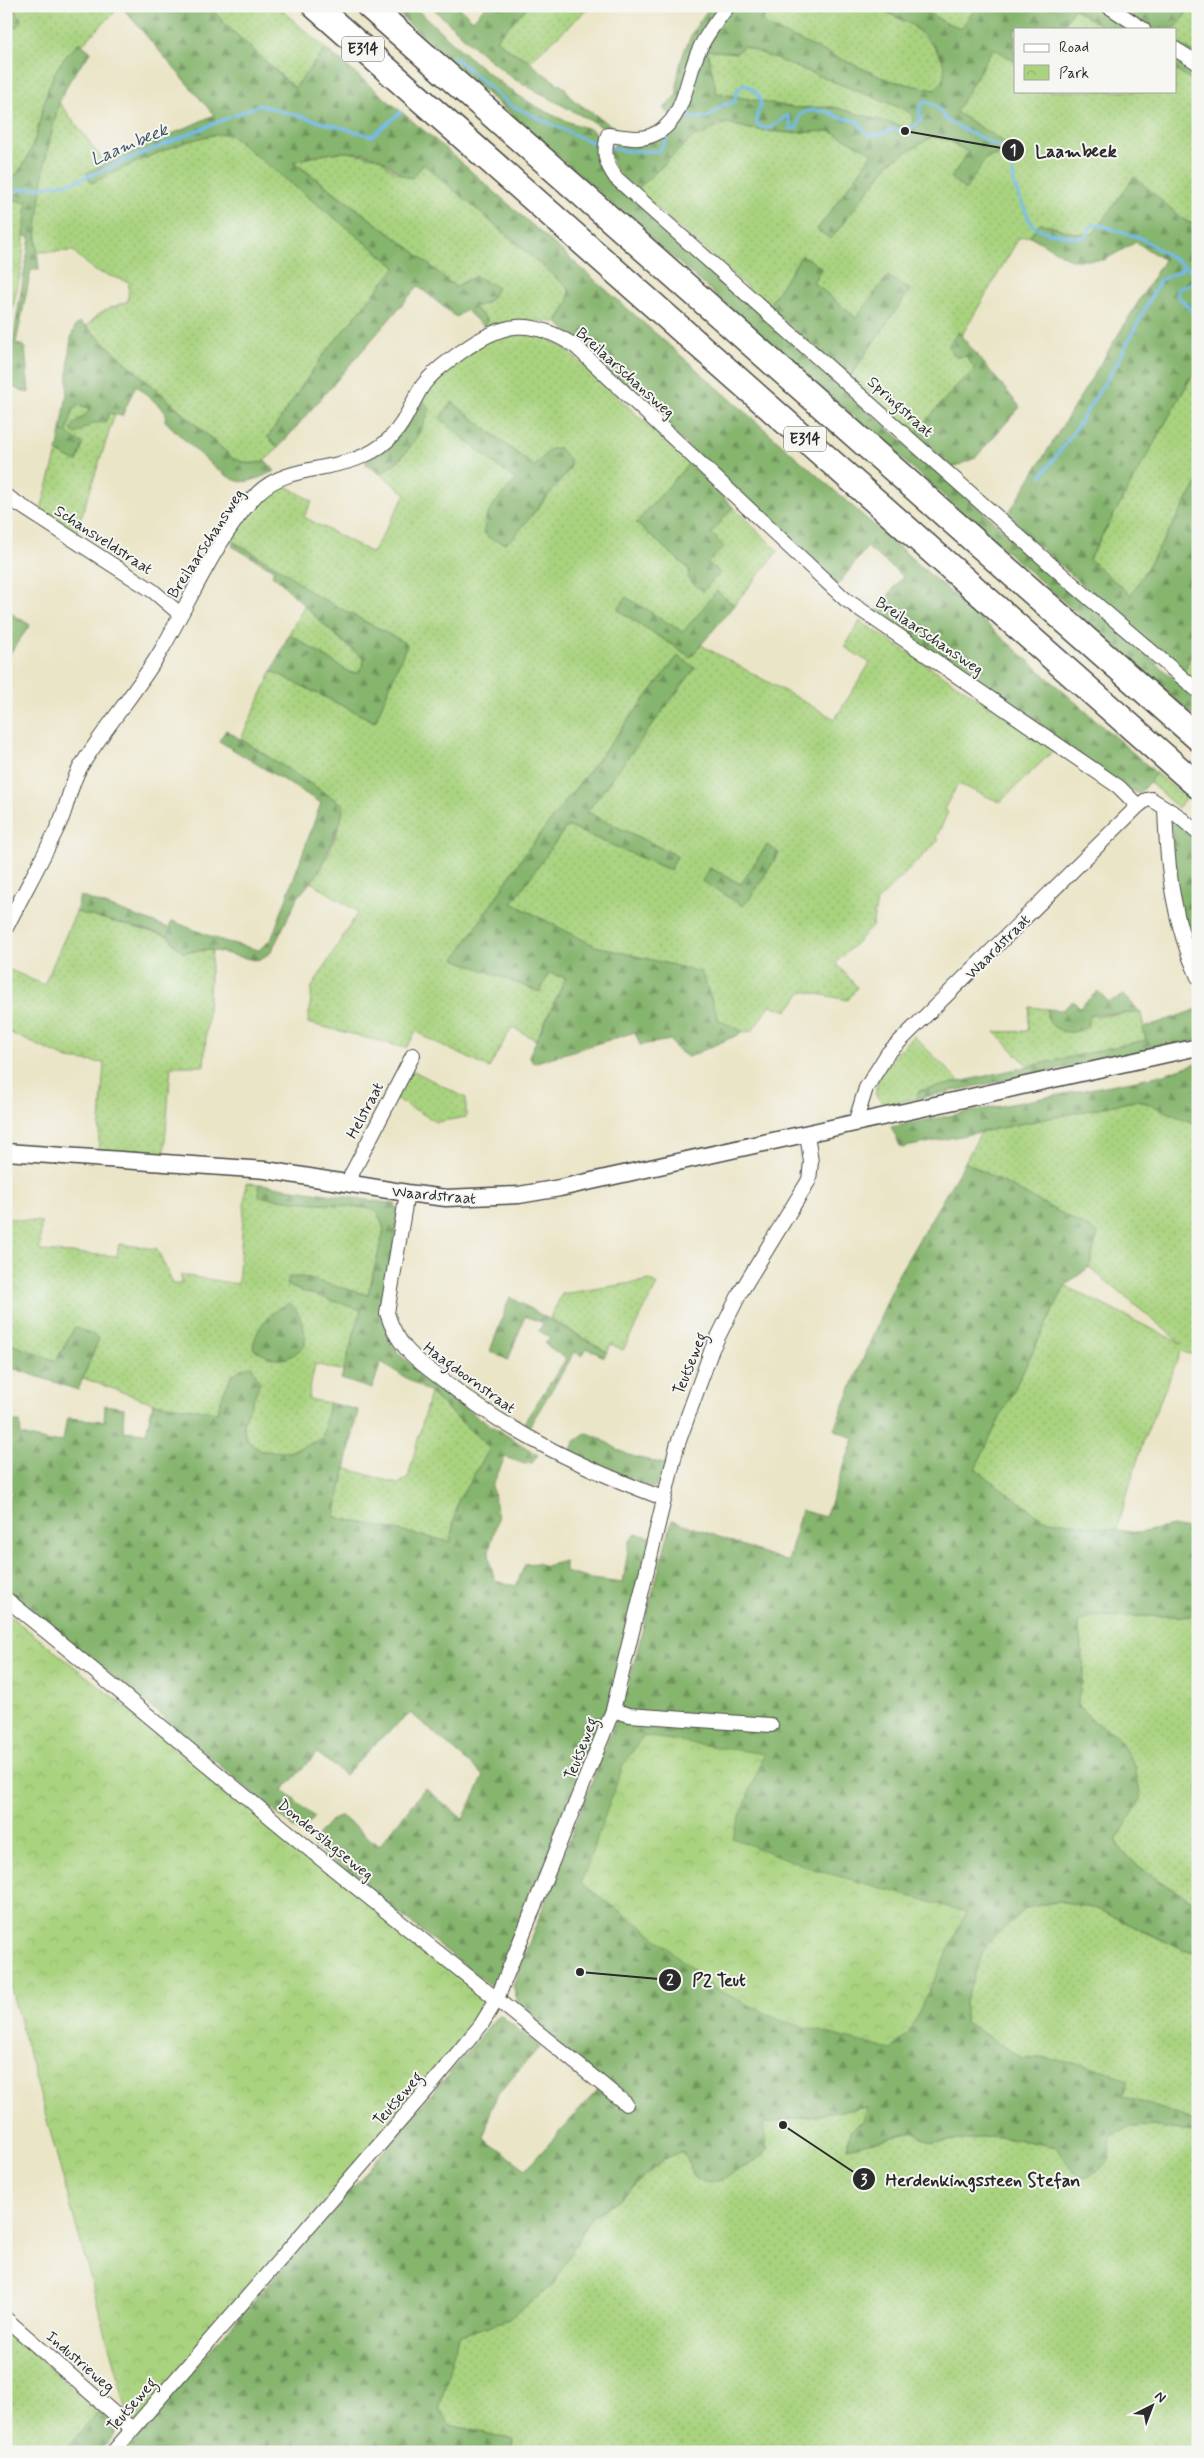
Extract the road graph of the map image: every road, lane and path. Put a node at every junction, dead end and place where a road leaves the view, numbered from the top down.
1 (315, 6) edge
2 (369, 6) edge
3 (728, 6) edge
4 (1108, 6) edge
5 (1141, 28) edge
6 (1176, 50) edge
7 (1198, 63) edge
8 (6, 496) edge
9 (180, 614) junction
10 (1198, 691) edge
11 (1198, 738) edge
12 (1198, 786) edge
13 (1138, 806) junction
14 (1165, 808) junction
15 (1198, 833) edge
16 (6, 928) edge
17 (1198, 978) edge
18 (1198, 1047) edge
19 (413, 1055) dead end
20 (855, 1122) junction
21 (807, 1134) junction
22 (6, 1152) edge
23 (347, 1183) junction
24 (407, 1194) junction
25 (663, 1498) junction
26 (6, 1599) edge
27 (613, 1710) junction
28 (771, 1725) dead end
29 (497, 1999) junction
30 (626, 2104) dead end
31 (6, 2319) edge
32 (132, 2429) junction
33 (113, 2452) edge

1 - 12 highway, E314
2 - 11 highway, E314
3 - 10 street, Springstraat
4 - 5 street
6 - 7 street
8 - 9 street, Schansveldstraat
9 - 13 street, Breilaarschansweg
9 - 16 street, Breilaarschansweg
13 - 14 street
13 - 20 street, Waardstraat
14 - 15 street
14 - 17 street
18 - 20 street, Waardstraat
19 - 23 street, Helstraat
20 - 21 street, Waardstraat
21 - 24 street, Waardstraat
21 - 25 street, Teutseweg
22 - 23 street, Waardstraat
23 - 24 street, Waardstraat
24 - 25 street, Haagdoornstraat
25 - 27 street, Teutseweg
26 - 29 street, Donderslagseweg
27 - 28 street, Teutseweg
27 - 29 street, Teutseweg
29 - 30 street, Donderslagseweg
29 - 32 street, Teutseweg
31 - 32 street, Industrieweg
32 - 33 street, Teutseweg

